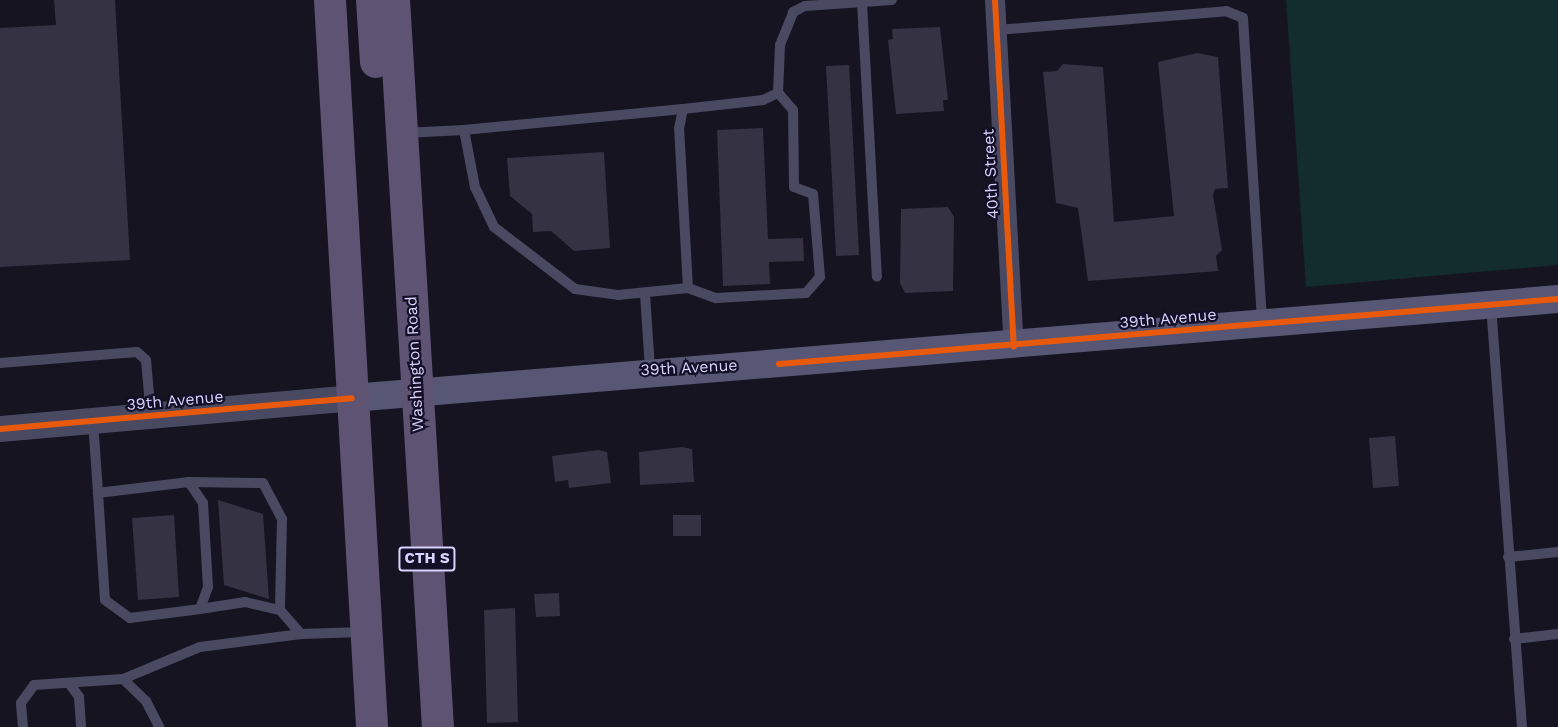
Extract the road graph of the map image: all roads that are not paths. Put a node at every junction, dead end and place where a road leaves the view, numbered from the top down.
1 (330, 0) edge
2 (372, 0) edge
3 (394, 0) edge
4 (892, 0) edge
5 (995, 0) edge
6 (862, 2) junction
7 (997, 30) junction
8 (778, 93) junction
9 (683, 109) junction
10 (464, 130) junction
11 (402, 143) junction
12 (877, 277) dead end
13 (688, 288) junction
14 (645, 294) junction
15 (1558, 299) edge
16 (1491, 305) junction
17 (1262, 325) junction
18 (1014, 346) junction
19 (0, 363) edge
20 (650, 370) junction
21 (416, 391) junction
22 (352, 398) junction
23 (151, 417) junction
24 (93, 421) junction
25 (0, 429) edge
26 (189, 482) junction
27 (98, 493) junction
28 (1558, 552) edge
29 (1508, 557) junction
30 (200, 609) junction
31 (280, 610) junction
32 (366, 632) junction
33 (301, 634) junction
34 (1558, 634) edge
35 (1514, 639) junction
36 (123, 679) junction
37 (69, 683) junction
38 (23, 727) edge
39 (81, 727) edge
40 (159, 727) edge
41 (372, 727) edge
42 (438, 727) edge
43 (1522, 727) edge

1 - 22 main road
2 - 11 main road
3 - 11 main road, Washington Road
4 - 6 lane
5 - 7 street, 40th Street
6 - 8 lane
6 - 12 lane
7 - 17 lane
7 - 18 street, 40th Street
8 - 9 lane
8 - 13 lane
9 - 10 lane
9 - 13 lane
10 - 11 lane
10 - 14 lane
11 - 21 main road, Washington Road
13 - 14 lane
14 - 20 lane
15 - 16 main road, 39th Avenue
16 - 17 main road, 39th Avenue
16 - 29 lane
17 - 18 main road, 39th Avenue
18 - 20 main road, 39th Avenue
19 - 23 lane
20 - 21 main road, 39th Avenue
21 - 22 main road, 39th Avenue
21 - 42 main road, Washington Road / CTH S
22 - 23 street, 39th Avenue
22 - 32 main road
23 - 24 street, 39th Avenue
24 - 25 street, 39th Avenue
24 - 27 lane
26 - 27 lane
26 - 30 lane
26 - 31 lane
27 - 30 lane
28 - 29 lane
29 - 35 lane
30 - 31 lane
31 - 33 lane
32 - 33 lane
32 - 41 main road
33 - 36 lane
34 - 35 lane
35 - 43 lane
36 - 37 lane
36 - 40 lane
37 - 38 lane
37 - 39 lane

